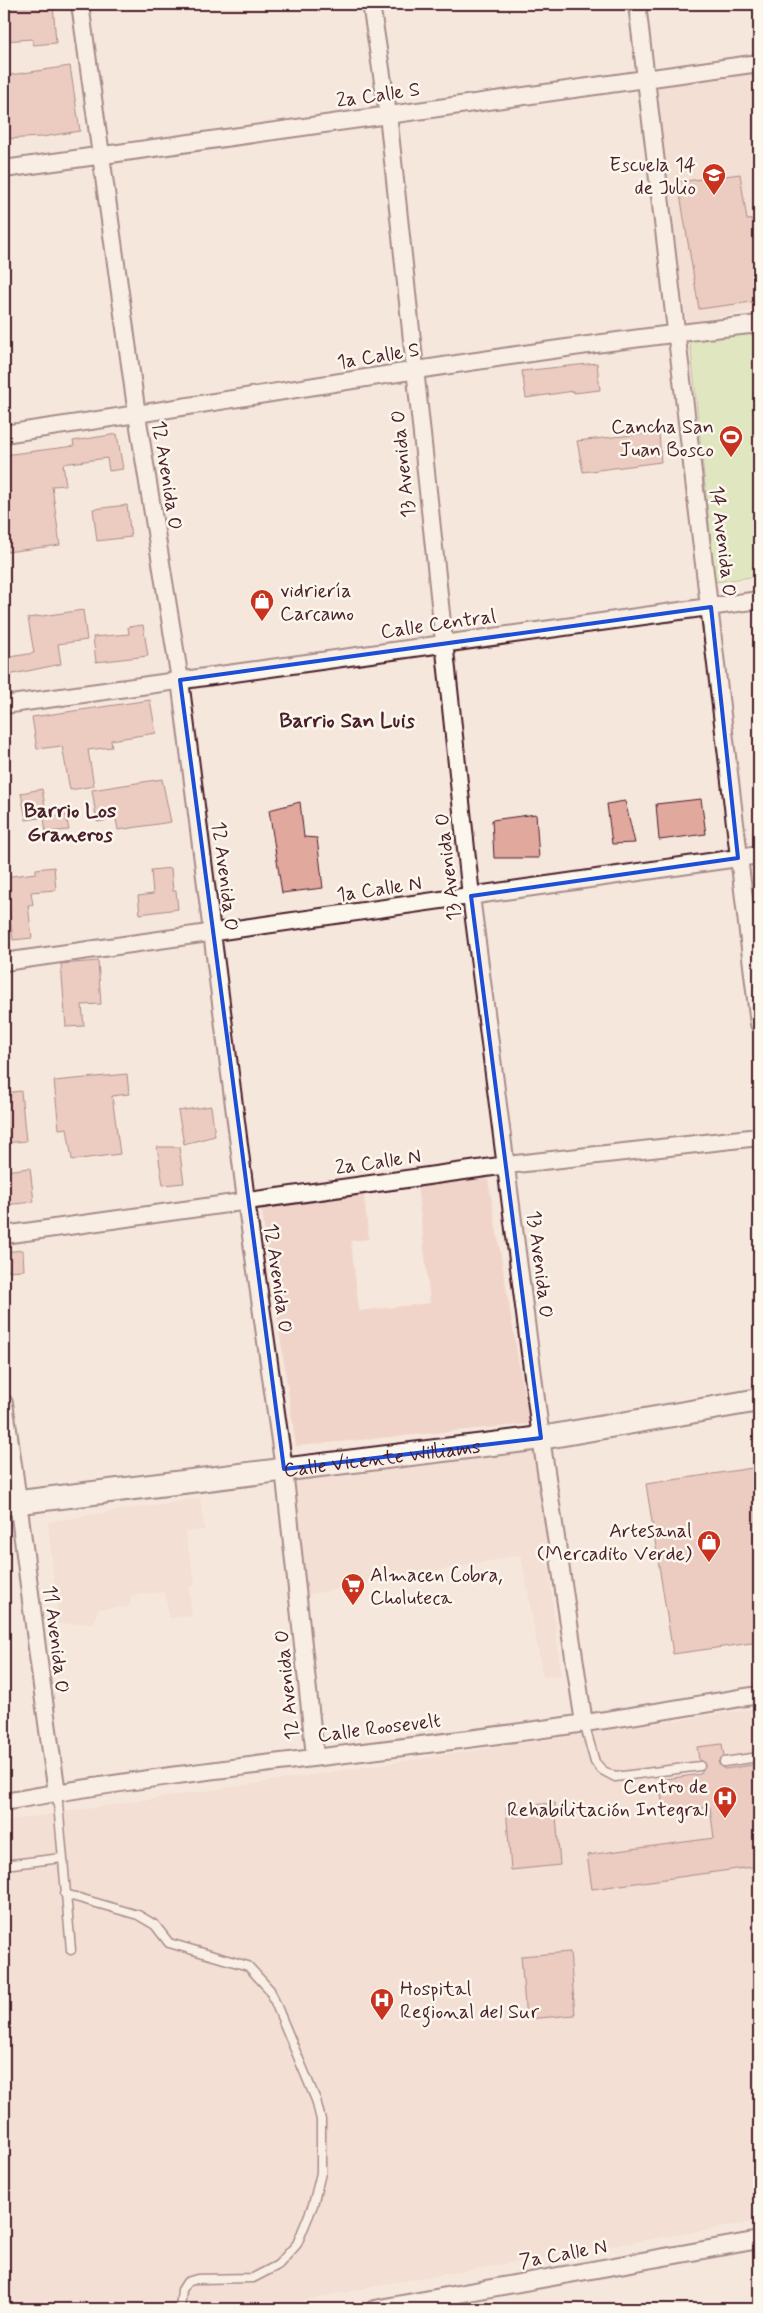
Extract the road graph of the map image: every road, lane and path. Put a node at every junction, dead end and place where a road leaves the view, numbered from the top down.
1 (80, 4) edge
2 (371, 4) edge
3 (638, 4) edge
4 (759, 63) edge
5 (646, 80) junction
6 (388, 114) junction
7 (100, 157) junction
8 (4, 169) edge
9 (759, 324) edge
10 (676, 333) junction
11 (414, 371) junction
12 (137, 415) junction
13 (4, 434) edge
14 (759, 600) edge
15 (711, 607) junction
16 (443, 644) junction
17 (180, 680) junction
18 (4, 705) edge
19 (759, 855) edge
20 (738, 858) junction
21 (471, 896) junction
22 (211, 933) junction
23 (4, 962) edge
24 (759, 1024) edge
25 (759, 1137) edge
26 (507, 1165) junction
27 (246, 1200) junction
28 (4, 1235) edge
29 (759, 1400) edge
30 (4, 1403) edge
31 (541, 1438) junction
32 (284, 1470) junction
33 (12, 1503) edge
34 (759, 1695) edge
35 (584, 1723) junction
36 (316, 1756) junction
37 (759, 1757) edge
38 (724, 1762) dead end
39 (700, 1766) dead end
40 (57, 1792) junction
41 (4, 1802) edge
42 (62, 1858) junction
43 (4, 1865) edge
44 (65, 1894) junction
45 (71, 1950) dead end
46 (759, 2240) edge
47 (398, 2307) edge
48 (180, 2309) edge
49 (374, 2309) edge

1 - 7 street, 12 Avenida O
2 - 6 street, 13 Avenida O
3 - 5 street, 14 Avenida O
4 - 5 street, 2a Calle S
5 - 6 street, 2a Calle S
5 - 10 street, 14 Avenida O
6 - 7 street, 2a Calle S
6 - 11 street, 13 Avenida O
7 - 8 street, 2a Calle S
7 - 12 street, 12 Avenida O
9 - 10 street, 1a Calle S
10 - 11 street, 1a Calle S
10 - 15 street, 14 Avenida O
11 - 12 street, 1a Calle S
11 - 16 street, 13 Avenida O
12 - 13 street, 1a Calle S
12 - 17 street, 12 Avenida O
14 - 15 street, Calle Central
15 - 16 street, Calle Central
15 - 20 street, 14 Avenida O
16 - 17 street, Calle Central
16 - 21 street, 13 Avenida O
17 - 18 street, Calle Central
17 - 22 street, 12 Avenida O
19 - 20 street, 1a Calle N
20 - 21 street, 1a Calle N
20 - 24 street, 14 Avenida O
21 - 22 street, 1a Calle N
21 - 26 street, 13 Avenida O
22 - 23 street, 1a Calle N
22 - 27 street, 12 Avenida O
25 - 26 street, 2a Calle N
26 - 27 street, 2a Calle N
26 - 31 street, 13 Avenida O
27 - 28 street, 2a Calle N
27 - 32 street, 12 Avenida O
29 - 31 main road, Calle Vicente Williams
30 - 33 street, 11 Avenida O
31 - 32 main road, Calle Vicente Williams
31 - 35 street, 13 Avenida O
32 - 33 main road, Calle Vicente Williams
32 - 36 street, 12 Avenida O
33 - 40 street, 11 Avenida O
34 - 35 street, Calle Roosevelt
35 - 36 street, Calle Roosevelt
35 - 39 lane
36 - 40 street, Calle Roosevelt
37 - 38 lane
40 - 41 street, Calle Roosevelt
40 - 42 lane
42 - 43 lane
42 - 44 lane
44 - 45 lane
44 - 48 lane
46 - 47 street, 7a Calle N
47 - 49 street, 7a Calle N

